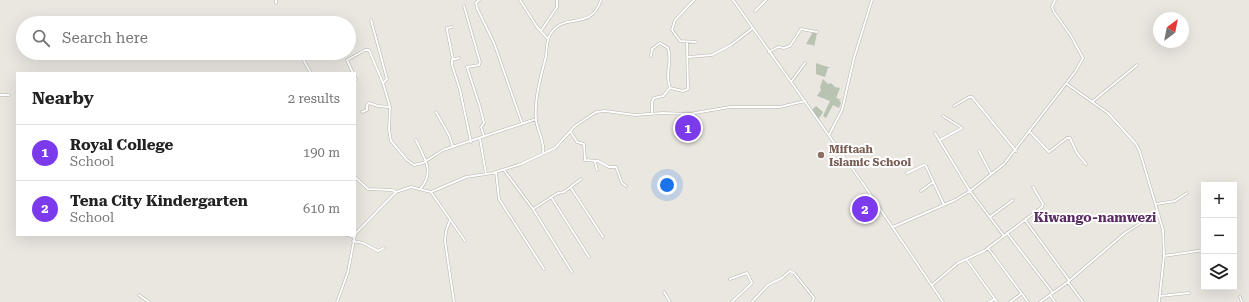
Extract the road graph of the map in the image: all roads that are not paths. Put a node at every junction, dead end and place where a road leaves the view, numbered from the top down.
1 (479, 0) edge
2 (520, 0) edge
3 (557, 0) edge
4 (601, 0) edge
5 (694, 0) edge
6 (733, 0) edge
7 (766, 0) edge
8 (872, 0) edge
9 (1055, 0) edge
10 (464, 6) dead end
11 (754, 11) dead end
12 (371, 20) dead end
13 (452, 27) dead end
14 (753, 28) junction
15 (541, 32) junction
16 (816, 32) dead end
17 (548, 39) junction
18 (688, 42) junction
19 (696, 42) dead end
20 (769, 52) junction
21 (356, 55) edge
22 (651, 56) dead end
23 (689, 57) junction
24 (459, 58) dead end
25 (453, 59) junction
26 (303, 60) edge
27 (347, 60) edge
28 (805, 63) dead end
29 (1137, 65) dead end
30 (310, 72) edge
31 (353, 72) edge
32 (791, 82) junction
33 (382, 83) junction
34 (1067, 84) junction
35 (670, 88) junction
36 (0, 95) edge
37 (10, 95) dead end
38 (805, 101) junction
39 (1092, 102) junction
40 (954, 106) dead end
41 (390, 107) junction
42 (362, 112) dead end
43 (436, 112) dead end
44 (652, 114) junction
45 (943, 116) dead end
46 (536, 119) junction
47 (522, 123) junction
48 (570, 131) junction
49 (1029, 131) junction
50 (935, 133) dead end
51 (484, 136) junction
52 (829, 136) junction
53 (480, 139) junction
54 (416, 140) dead end
55 (940, 140) junction
56 (471, 142) junction
57 (453, 146) junction
58 (979, 151) dead end
59 (1016, 151) junction
60 (543, 152) junction
61 (425, 161) junction
62 (595, 162) junction
63 (1086, 164) dead end
64 (504, 170) junction
65 (597, 170) dead end
66 (496, 172) junction
67 (907, 173) dead end
68 (486, 174) junction
69 (991, 174) junction
70 (356, 178) edge
71 (581, 179) dead end
72 (933, 182) junction
73 (626, 186) dead end
74 (1033, 187) dead end
75 (571, 188) junction
76 (421, 189) junction
77 (921, 191) dead end
78 (970, 191) junction
79 (396, 192) junction
80 (431, 192) junction
81 (1187, 193) dead end
82 (551, 197) junction
83 (1013, 200) dead end
84 (1156, 204) junction
85 (944, 205) junction
86 (533, 209) junction
87 (1157, 213) junction
88 (990, 217) junction
89 (450, 220) junction
90 (1025, 220) junction
91 (893, 227) junction
92 (356, 234) edge
93 (1007, 234) junction
94 (354, 236) edge
95 (1004, 236) junction
96 (603, 237) dead end
97 (353, 240) junction
98 (465, 241) dead end
99 (384, 248) dead end
100 (988, 248) junction
101 (1201, 250) edge
102 (1164, 256) junction
103 (589, 257) dead end
104 (967, 260) junction
105 (544, 269) dead end
106 (572, 272) dead end
107 (730, 279) dead end
108 (1069, 281) junction
109 (932, 285) junction
110 (664, 292) dead end
111 (1189, 293) dead end
112 (1021, 294) junction
113 (1051, 294) junction
114 (139, 295) dead end
115 (1160, 296) junction
116 (1240, 297) dead end
117 (995, 299) junction
118 (150, 302) edge
119 (337, 302) edge
120 (454, 302) edge
121 (670, 302) edge
122 (732, 302) edge
123 (752, 302) edge
124 (812, 302) edge
125 (943, 302) edge
126 (989, 302) edge
127 (997, 302) edge
128 (1010, 302) edge
129 (1028, 302) edge
130 (1040, 302) edge
131 (1056, 302) edge
132 (1083, 302) edge
133 (1159, 302) edge
134 (1242, 302) edge

1 - 47 street
2 - 15 street
3 - 15 street
4 - 17 street
5 - 18 street
6 - 14 street
7 - 11 street
8 - 52 street
9 - 34 street
10 - 51 street
12 - 33 street
13 - 25 street
14 - 20 street
14 - 23 street
15 - 17 street
16 - 20 street
17 - 46 street
18 - 19 street
18 - 23 street
20 - 32 street
21 - 33 street
22 - 35 street
23 - 35 street
24 - 25 street
25 - 56 street
26 - 30 street
27 - 31 street
28 - 32 street
29 - 39 street
32 - 38 street
33 - 41 street
34 - 39 street
34 - 49 street
35 - 44 street
36 - 37 street
38 - 44 street
38 - 52 street
39 - 84 street
40 - 59 street
41 - 42 street
41 - 61 street
43 - 57 street
44 - 48 street
45 - 55 street
46 - 47 street
46 - 60 street
47 - 51 street
48 - 60 street
48 - 62 street
49 - 59 street
49 - 63 street
50 - 55 street
51 - 53 street
52 - 91 street
53 - 56 street
53 - 68 street
54 - 61 street
55 - 78 street
56 - 57 street
57 - 61 street
58 - 69 street
59 - 69 street
60 - 64 street
61 - 76 street
62 - 65 street
62 - 73 street
64 - 66 street
64 - 86 street
66 - 68 street
66 - 105 street
67 - 72 street
68 - 80 street
69 - 78 street
70 - 79 street
71 - 75 street
72 - 77 street
72 - 85 street
74 - 90 street
75 - 82 street
75 - 96 street
76 - 79 street
76 - 80 street
78 - 85 street
78 - 88 street
79 - 92 street
80 - 89 street
81 - 84 street
82 - 86 street
82 - 103 street
83 - 88 street
84 - 87 street
85 - 91 street
86 - 106 street
87 - 102 street
87 - 108 street
88 - 95 street
89 - 98 street
89 - 120 street
90 - 93 street
90 - 108 street
91 - 109 street
93 - 95 street
93 - 113 street
94 - 97 street
95 - 100 street
97 - 99 street
97 - 119 street
100 - 104 street
100 - 112 street
101 - 102 street
102 - 115 street
104 - 109 street
104 - 117 street
107 - 122 street
108 - 113 street
108 - 132 street
109 - 125 street
110 - 121 street
111 - 115 street
112 - 128 street
112 - 129 street
113 - 130 street
113 - 131 street
114 - 118 street
115 - 133 street
116 - 134 street
117 - 126 street
117 - 127 street
123 - 124 street

